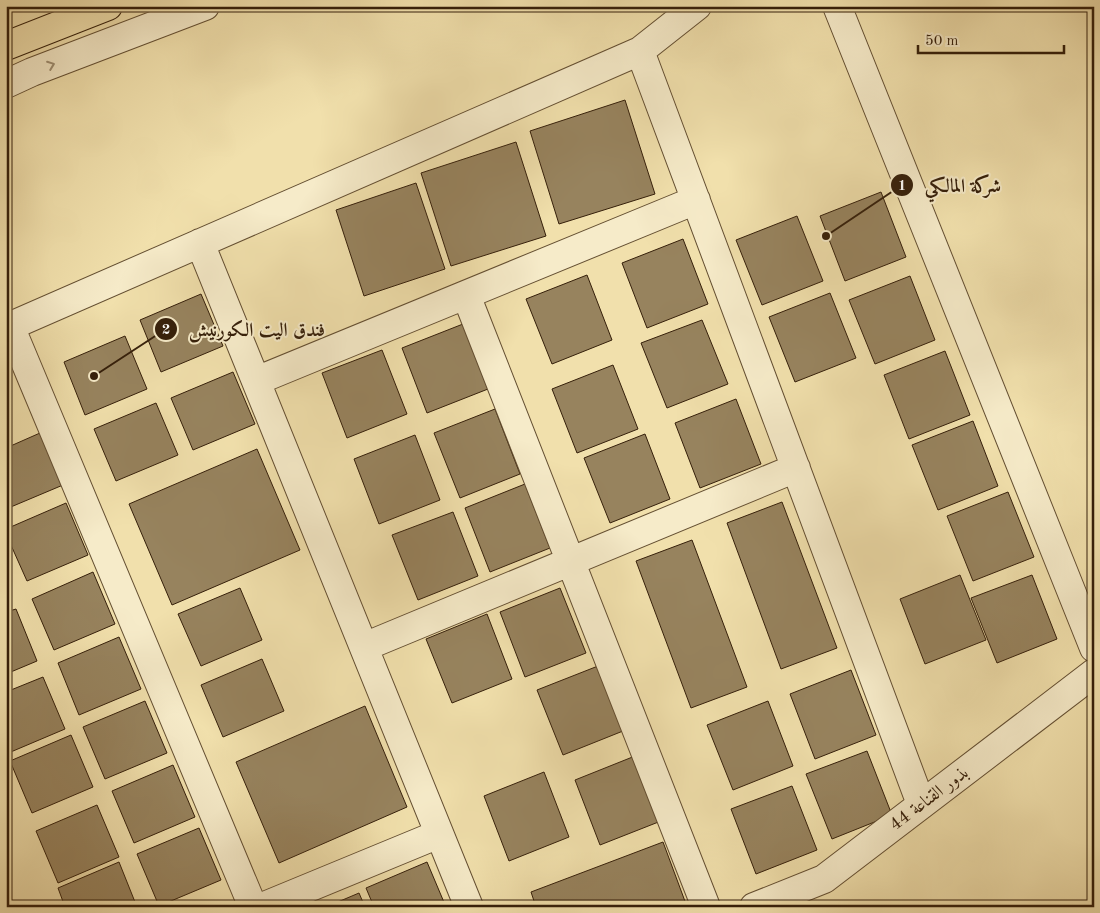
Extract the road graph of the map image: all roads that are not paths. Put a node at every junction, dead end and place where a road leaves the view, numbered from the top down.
1 (108, 6) edge
2 (205, 6) edge
3 (697, 6) edge
4 (837, 6) edge
5 (6, 46) edge
6 (640, 51) junction
7 (6, 84) edge
8 (696, 200) junction
9 (200, 243) junction
10 (466, 294) junction
11 (8, 327) edge
12 (256, 381) junction
13 (796, 468) junction
14 (572, 561) junction
15 (364, 647) junction
16 (1094, 648) edge
17 (1094, 673) edge
18 (921, 804) junction
19 (440, 834) junction
20 (252, 907) edge
21 (262, 907) edge
22 (469, 907) edge
23 (706, 907) edge
24 (754, 907) edge

1 - 5 main road
7 -> 2 street
3 - 6 street
4 - 16 street
6 - 8 street
6 - 9 street
8 - 10 street
8 - 13 street
9 - 11 street
9 - 12 street
10 - 12 street
10 - 14 street
11 - 20 street
12 - 15 street
13 - 14 street
13 - 18 street
14 - 15 street
14 - 23 street
15 - 19 street
17 - 18 street, بذور القناعة 44
18 - 24 street, بذور القناعة 44
19 - 21 street
19 - 22 street

